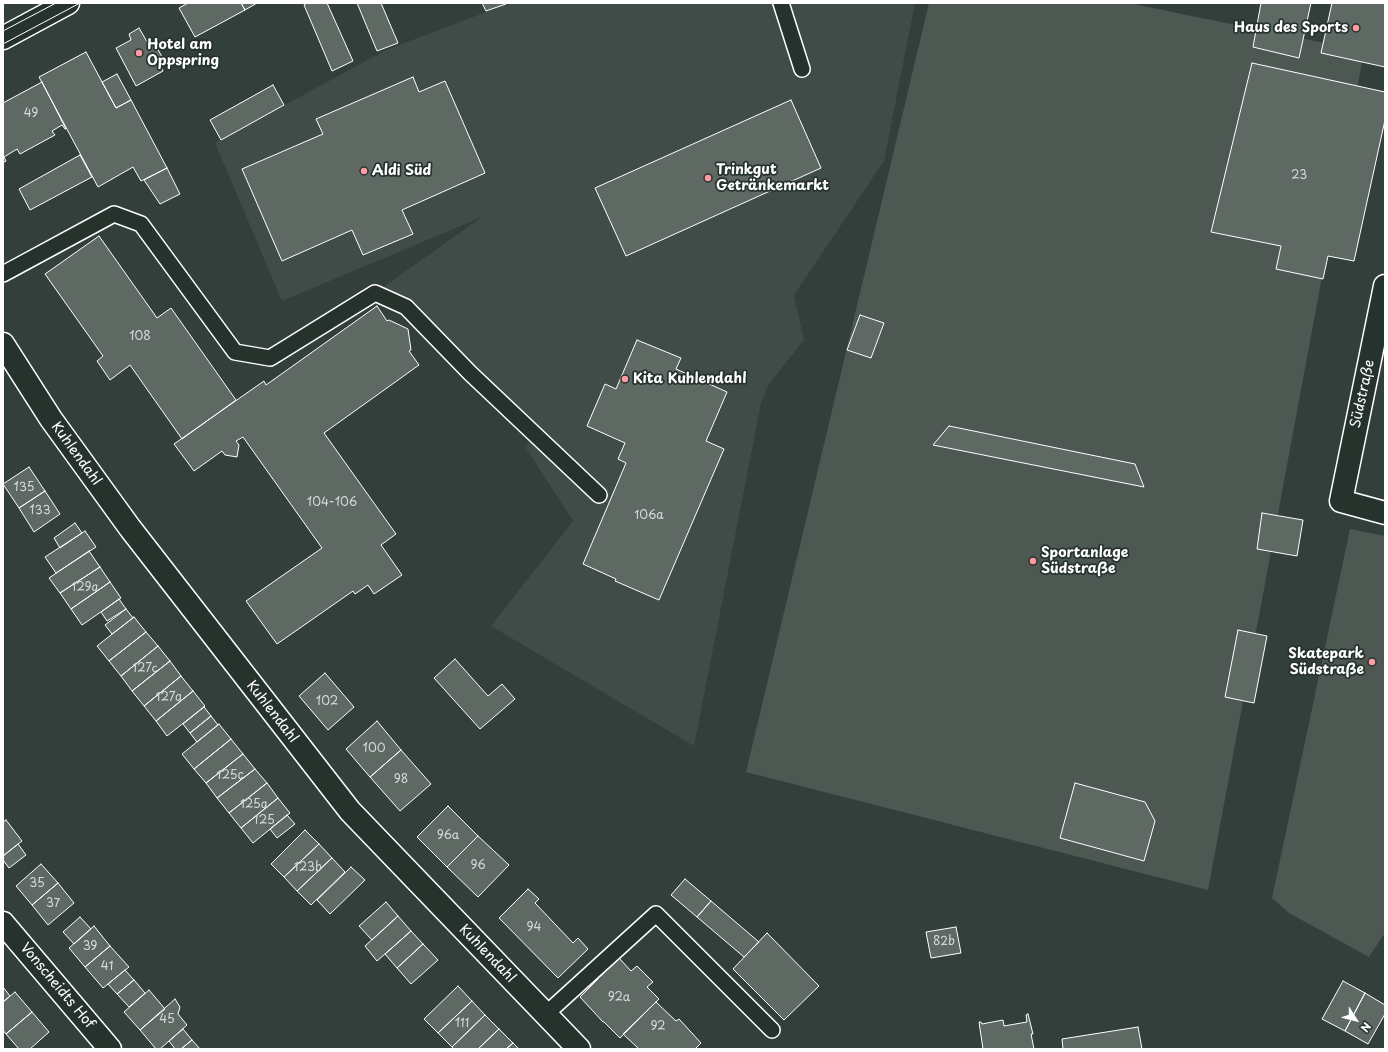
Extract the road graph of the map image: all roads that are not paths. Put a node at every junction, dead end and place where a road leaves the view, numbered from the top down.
1 (68, 3) edge
2 (781, 3) edge
3 (3, 38) edge
4 (802, 69) dead end
5 (3, 274) edge
6 (1385, 286) edge
7 (3, 344) edge
8 (598, 495) dead end
9 (1385, 513) edge
10 (3, 923) edge
11 (546, 1014) junction
12 (772, 1030) dead end
13 (110, 1049) edge
14 (579, 1049) edge

1 - 3 street
2 - 4 lane
5 - 8 lane
6 - 9 street, Südstraße
7 - 11 street, Kuhlendahl
10 - 13 street, Vonscheidts Hof
11 - 12 lane
11 - 14 street, Kuhlendahl

